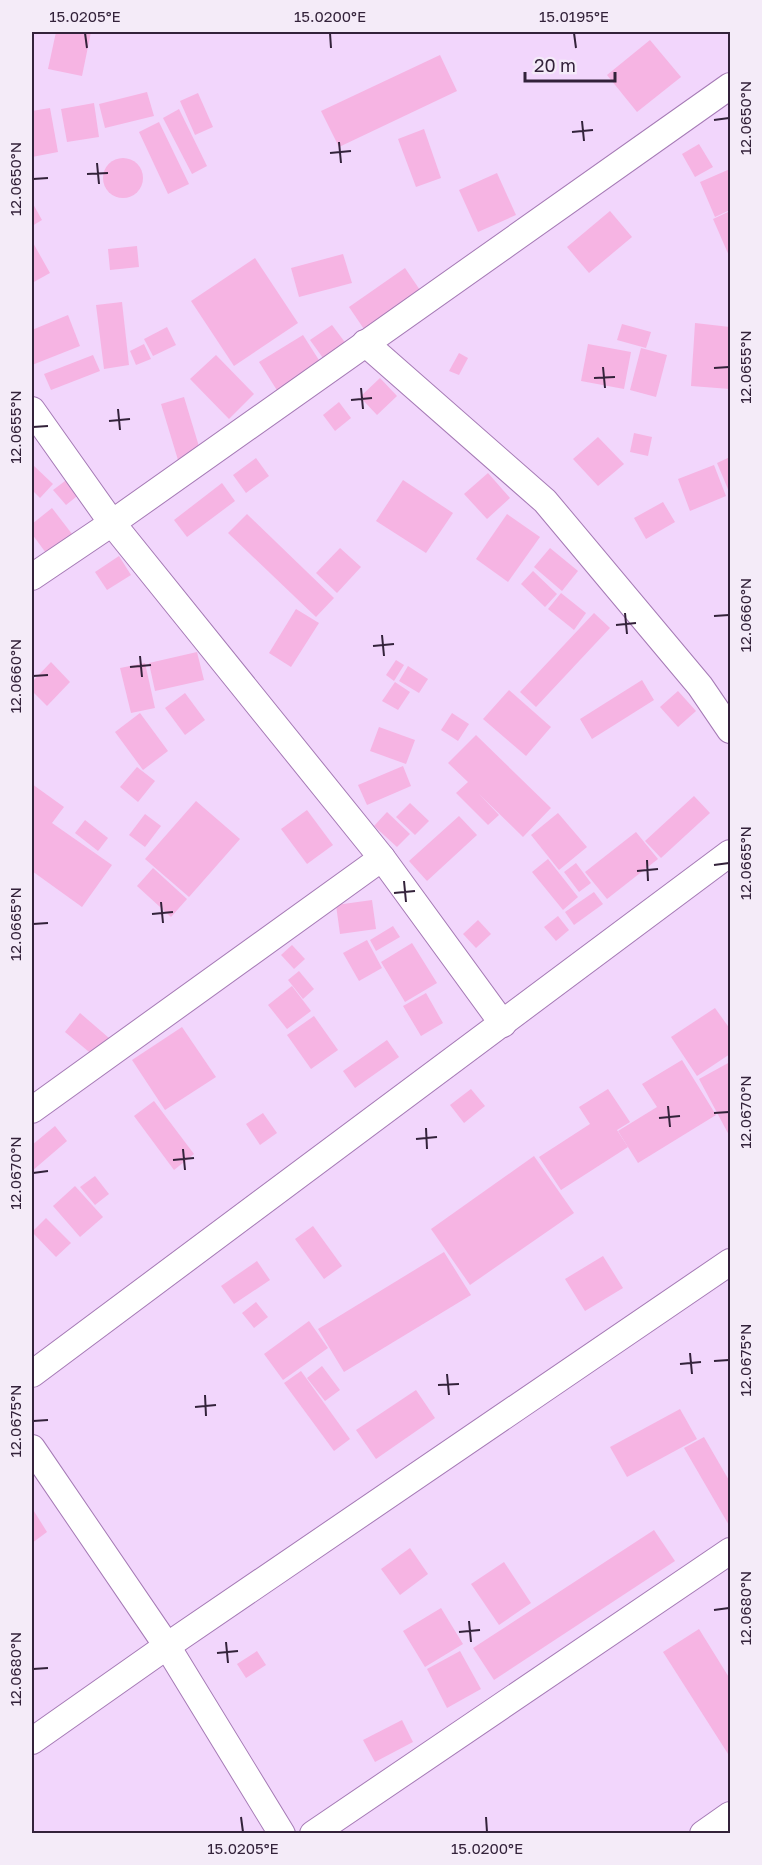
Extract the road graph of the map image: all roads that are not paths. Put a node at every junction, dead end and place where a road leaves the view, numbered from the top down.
1 (730, 86) edge
2 (365, 343) junction
3 (32, 410) edge
4 (112, 523) junction
5 (32, 577) edge
6 (730, 730) edge
7 (730, 853) edge
8 (381, 858) junction
9 (503, 1024) junction
10 (32, 1110) edge
11 (730, 1262) edge
12 (32, 1374) edge
13 (32, 1448) edge
14 (730, 1551) edge
15 (167, 1646) junction
16 (32, 1741) edge
17 (730, 1815) edge
18 (282, 1833) edge
19 (313, 1833) edge
20 (702, 1833) edge

1 - 2 street
2 - 4 street
2 - 6 street
3 - 4 street
4 - 5 street
4 - 8 street
7 - 9 street
8 - 9 street
8 - 10 street
9 - 12 street
11 - 15 street
13 - 15 street
14 - 19 street
15 - 16 street
15 - 18 street
17 - 20 street

